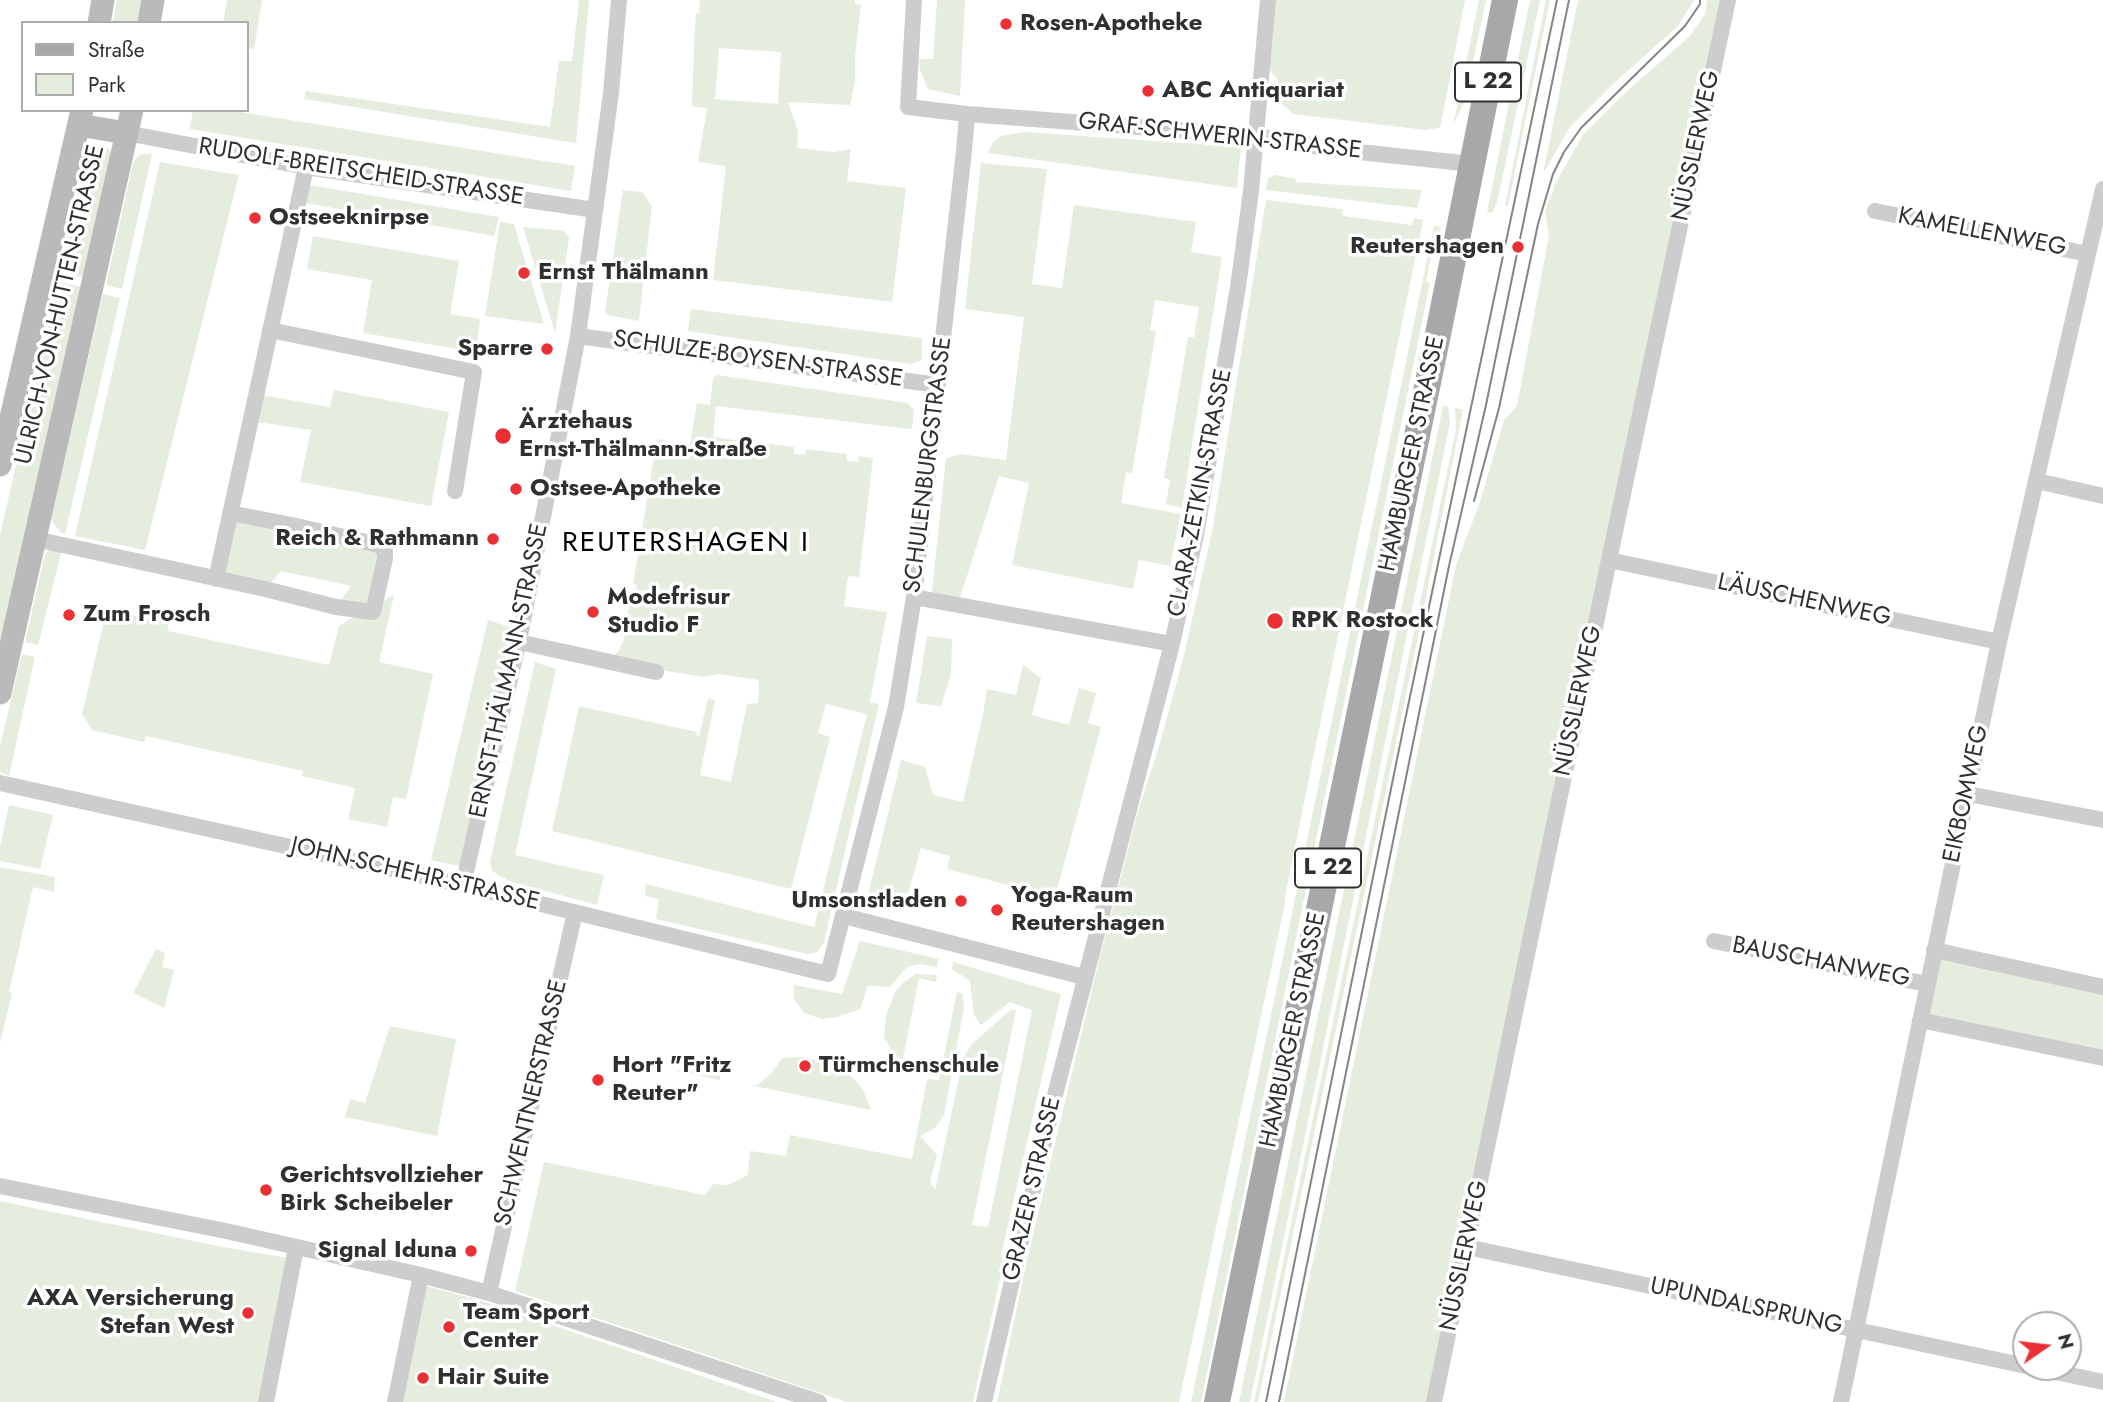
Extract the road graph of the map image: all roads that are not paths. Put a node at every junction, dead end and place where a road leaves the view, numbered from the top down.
1 (103, 0) edge
2 (153, 0) edge
3 (620, 0) edge
4 (914, 0) edge
5 (1268, 0) edge
6 (1504, 0) edge
7 (1728, 0) edge
8 (99, 21) edge
9 (149, 21) edge
10 (132, 112) edge
11 (967, 114) junction
12 (81, 118) edge
13 (127, 134) junction
14 (1257, 136) junction
15 (1472, 164) junction
16 (306, 167) junction
17 (2103, 189) edge
18 (596, 210) junction
19 (1875, 211) dead end
20 (2088, 254) junction
21 (270, 330) junction
22 (578, 336) junction
23 (938, 384) junction
24 (0, 465) edge
25 (2037, 481) junction
26 (455, 491) dead end
27 (2103, 496) edge
28 (230, 513) junction
29 (35, 539) junction
30 (1608, 560) junction
31 (216, 579) junction
32 (914, 597) junction
33 (519, 642) junction
34 (1999, 642) junction
35 (1172, 644) junction
36 (656, 672) dead end
37 (0, 693) edge
38 (0, 783) edge
39 (1968, 794) junction
40 (2103, 820) edge
41 (463, 885) junction
42 (575, 912) junction
43 (844, 916) junction
44 (1714, 941) dead end
45 (1934, 950) junction
46 (828, 974) joint
47 (1084, 976) junction
48 (1927, 984) junction
49 (2103, 987) edge
50 (1920, 1020) junction
51 (2103, 1058) edge
52 (0, 1185) edge
53 (1466, 1247) junction
54 (296, 1248) junction
55 (421, 1275) junction
56 (489, 1293) junction
57 (1856, 1330) junction
58 (2012, 1363) edge
59 (2082, 1378) edge
60 (2103, 1382) edge
61 (266, 1402) edge
62 (395, 1402) edge
63 (819, 1402) edge
64 (984, 1402) edge
65 (1217, 1402) edge
66 (1434, 1402) edge
67 (1841, 1402) edge

1 - 8 street
2 - 9 street
3 - 18 street, ERNST-THÄLMANN-STRASSE
4 - 11 street
5 - 14 street, CLARA-ZETKIN-STRASSE
6 - 15 main road, HAMBURGER STRASSE / L 22
7 - 30 street, NÜSSLERWEG
10 - 13 street, ULRICH-VON-HUTTEN-STRASSE
11 - 14 street, GRAF-SCHWERIN-STRASSE
11 - 23 street, SCHULENBURGSTRASSE
12 - 13 street, ULRICH-VON-HUTTEN-STRASSE
12 - 24 street, ULRICH-VON-HUTTEN-STRASSE
13 - 16 street, RUDOLF-BREITSCHEID-STRASSE
13 - 29 street, ULRICH-VON-HUTTEN-STRASSE
14 - 15 street, GRAF-SCHWERIN-STRASSE
14 - 35 street, CLARA-ZETKIN-STRASSE
15 - 65 main road, HAMBURGER STRASSE / L 22
16 - 18 street, RUDOLF-BREITSCHEID-STRASSE
16 - 21 street
17 - 20 street, EIKBOMWEG
18 - 22 street, ERNST-THÄLMANN-STRASSE
19 - 20 street, KAMELLENWEG
20 - 25 street, EIKBOMWEG
21 - 26 street
21 - 28 street
22 - 23 street, SCHULZE-BOYSEN-STRASSE
22 - 33 street, ERNST-THÄLMANN-STRASSE
23 - 32 street, SCHULENBURGSTRASSE
25 - 27 street
25 - 34 street, EIKBOMWEG
28 - 31 street
28 - 31 street
29 - 31 street
29 - 37 street, ULRICH-VON-HUTTEN-STRASSE
30 - 34 street, LÄUSCHENWEG
30 - 53 street, NÜSSLERWEG
32 - 35 street
32 - 43 street, SCHULENBURGSTRASSE
33 - 36 street
33 - 41 street, ERNST-THÄLMANN-STRASSE
34 - 39 street, EIKBOMWEG
35 - 47 street, CLARA-ZETKIN-STRASSE
38 - 41 street, JOHN-SCHEHR-STRASSE
39 - 40 street
39 - 45 street, EIKBOMWEG
41 - 42 street, JOHN-SCHEHR-STRASSE
42 - 46 street, JOHN-SCHEHR-STRASSE
42 - 56 street, SCHWENTNERSTRASSE
43 - 46 street, SCHULENBURGSTRASSE
43 - 47 street
44 - 48 street, BAUSCHANWEG
45 - 48 street, EIKBOMWEG
45 - 49 street
47 - 64 street, GRAZER STRASSE
48 - 50 street, EIKBOMWEG
50 - 51 street
50 - 57 street, EIKBOMWEG
52 - 54 street
53 - 57 street, UPUNDALSPRUNG
53 - 66 street, NÜSSLERWEG
54 - 55 street
54 - 61 street
55 - 56 street
55 - 62 street
56 - 63 street
57 - 58 street, UPUNDALSPRUNG
57 - 67 street, EIKBOMWEG
59 - 60 street

